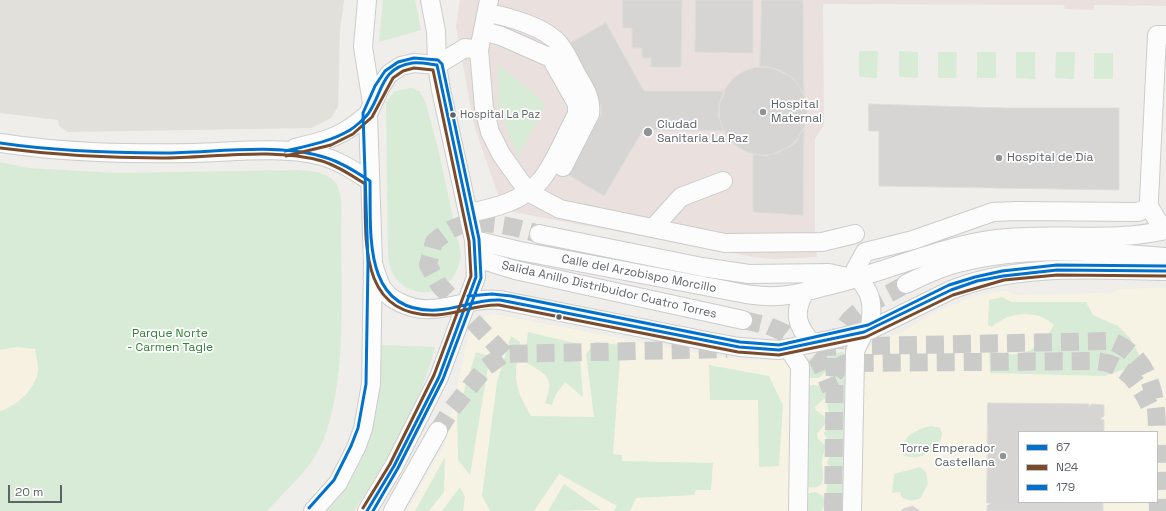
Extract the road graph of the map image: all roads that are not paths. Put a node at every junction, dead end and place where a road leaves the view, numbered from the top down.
1 (367, 0) edge
2 (430, 0) edge
3 (488, 7) edge
4 (484, 31) junction
5 (1166, 35) edge
6 (479, 50) junction
7 (437, 65) junction
8 (370, 108) junction
9 (0, 143) edge
10 (283, 151) junction
11 (563, 167) dead end
12 (370, 181) junction
13 (723, 181) dead end
14 (528, 192) junction
15 (1150, 207) junction
16 (469, 213) junction
17 (653, 228) junction
18 (1165, 230) edge
19 (539, 234) tunnel mouth
20 (855, 234) dead end
21 (474, 240) junction
22 (1166, 257) edge
23 (476, 258) junction
24 (374, 264) junction
25 (1166, 272) edge
26 (857, 279) junction
27 (906, 284) tunnel mouth
28 (804, 293) junction
29 (468, 301) junction
30 (743, 320) tunnel mouth
31 (867, 331) junction
32 (812, 344) junction
33 (788, 348) junction
34 (438, 431) tunnel mouth
35 (313, 511) edge
36 (367, 511) edge
37 (393, 511) edge
38 (798, 511) edge
39 (852, 511) edge

1 - 8 street
2 - 7 street
3 - 4 street
3 - 11 street
4 - 6 street
4 - 14 street
5 - 15 street
6 - 7 street
6 - 14 street
7 - 8 street
7 - 16 street
8 - 10 street
8 - 12 street
9 - 10 street
10 - 12 street
12 - 24 street
13 - 17 street
14 - 16 street
14 - 17 street
15 - 18 street
15 - 26 street
16 - 21 street
17 - 20 street
18 - 26 street, Calle del Arzobispo Morcillo
19 - 26 street
21 - 23 street
21 - 28 street, Calle del Arzobispo Morcillo
22 - 27 street
23 - 29 street
23 - 30 street, Salida Anillo Distribuidor Cuatro Torres
24 - 29 street
24 - 35 street
25 - 31 street
26 - 28 street, Calle del Arzobispo Morcillo
26 - 31 street
28 - 32 street
29 - 33 street
29 - 36 street
31 - 32 street
31 - 39 street
32 - 33 street
33 - 38 street
34 - 37 street

